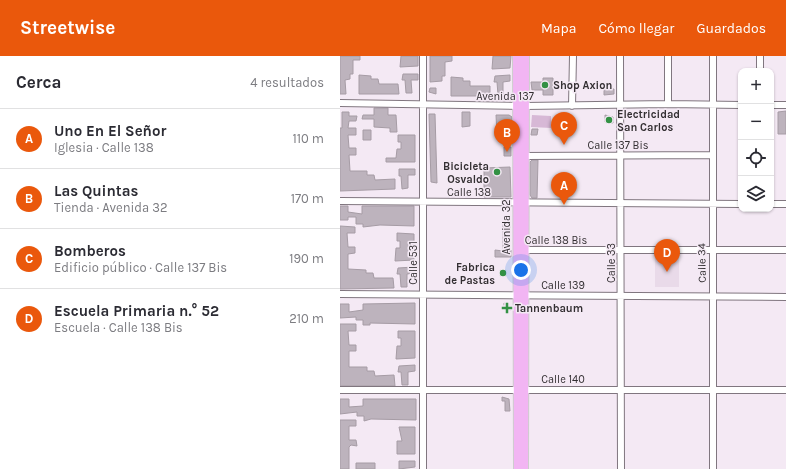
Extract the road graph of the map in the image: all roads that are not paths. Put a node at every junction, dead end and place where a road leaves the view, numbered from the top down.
1 (423, 56) edge
2 (517, 56) edge
3 (525, 56) edge
4 (573, 56) edge
5 (620, 56) edge
6 (668, 56) edge
7 (712, 56) edge
8 (760, 56) edge
9 (760, 68) edge
10 (340, 103) edge
11 (668, 104) junction
12 (713, 104) junction
13 (423, 105) junction
14 (738, 105) edge
15 (774, 105) edge
16 (786, 105) edge
17 (520, 106) junction
18 (572, 106) junction
19 (620, 106) junction
20 (711, 155) junction
21 (525, 156) junction
22 (620, 156) junction
23 (340, 202) edge
24 (423, 202) junction
25 (521, 203) junction
26 (620, 204) junction
27 (711, 204) junction
28 (738, 204) edge
29 (774, 204) edge
30 (786, 204) edge
31 (522, 250) junction
32 (620, 250) junction
33 (712, 250) junction
34 (786, 250) edge
35 (340, 294) edge
36 (423, 295) junction
37 (522, 295) junction
38 (621, 296) junction
39 (712, 297) junction
40 (786, 298) edge
41 (423, 389) junction
42 (521, 389) junction
43 (621, 389) junction
44 (340, 390) edge
45 (712, 390) junction
46 (786, 390) edge
47 (423, 469) edge
48 (518, 469) edge
49 (524, 469) edge
50 (621, 469) edge
51 (713, 469) edge

1 - 13 street, Calle 531
2 - 17 main road, Avenida 32
3 - 17 main road, Avenida 32
4 - 18 street
5 - 19 street, Calle 33
6 - 11 street
7 - 12 street, Calle 34
8 - 9 street
10 - 13 street, Avenida 137
11 - 12 street, Avenida 137
11 - 19 street, Avenida 137
12 - 14 street, Avenida 137
12 - 20 street, Calle 34
13 - 17 street, Avenida 137
13 - 24 street, Calle 531
15 - 16 street
17 - 18 street, Avenida 137
17 - 21 main road, Avenida 32
17 - 25 main road, Avenida 32
18 - 19 street, Avenida 137
19 - 22 street, Calle 33
20 - 22 street, Calle 137 Bis
20 - 27 street, Calle 34
21 - 22 street, Calle 137 Bis
21 - 25 main road, Avenida 32
22 - 26 street, Calle 33
23 - 24 street, Calle 138
24 - 25 street, Calle 138
24 - 36 street, Calle 531
25 - 26 street, Calle 138
25 - 31 main road, Avenida 32
26 - 27 street, Calle 138
26 - 32 street, Calle 33
27 - 28 street, Calle 138
27 - 33 street, Calle 34
29 - 30 street
31 - 32 street, Calle 138 Bis
31 - 37 main road, Avenida 32
32 - 33 street, Calle 138 Bis
32 - 38 street, Calle 33
33 - 34 street, Calle 138 Bis
33 - 39 street, Calle 34
35 - 36 street, Calle 139
36 - 37 street, Calle 139
36 - 41 street, Calle 531
37 - 38 street, Calle 139
37 - 42 main road, Avenida 32
38 - 39 street, Calle 139
38 - 43 street, Calle 33
39 - 40 street, Calle 139
39 - 45 street, Calle 34
41 - 42 street, Calle 140
41 - 44 street, Calle 140
41 - 47 street, Calle 531
42 - 43 street, Calle 140
42 - 48 main road, Avenida 32
42 - 49 main road, Avenida 32
43 - 45 street, Calle 140
43 - 50 street, Calle 33
45 - 46 street, Calle 140
45 - 51 street, Calle 34

